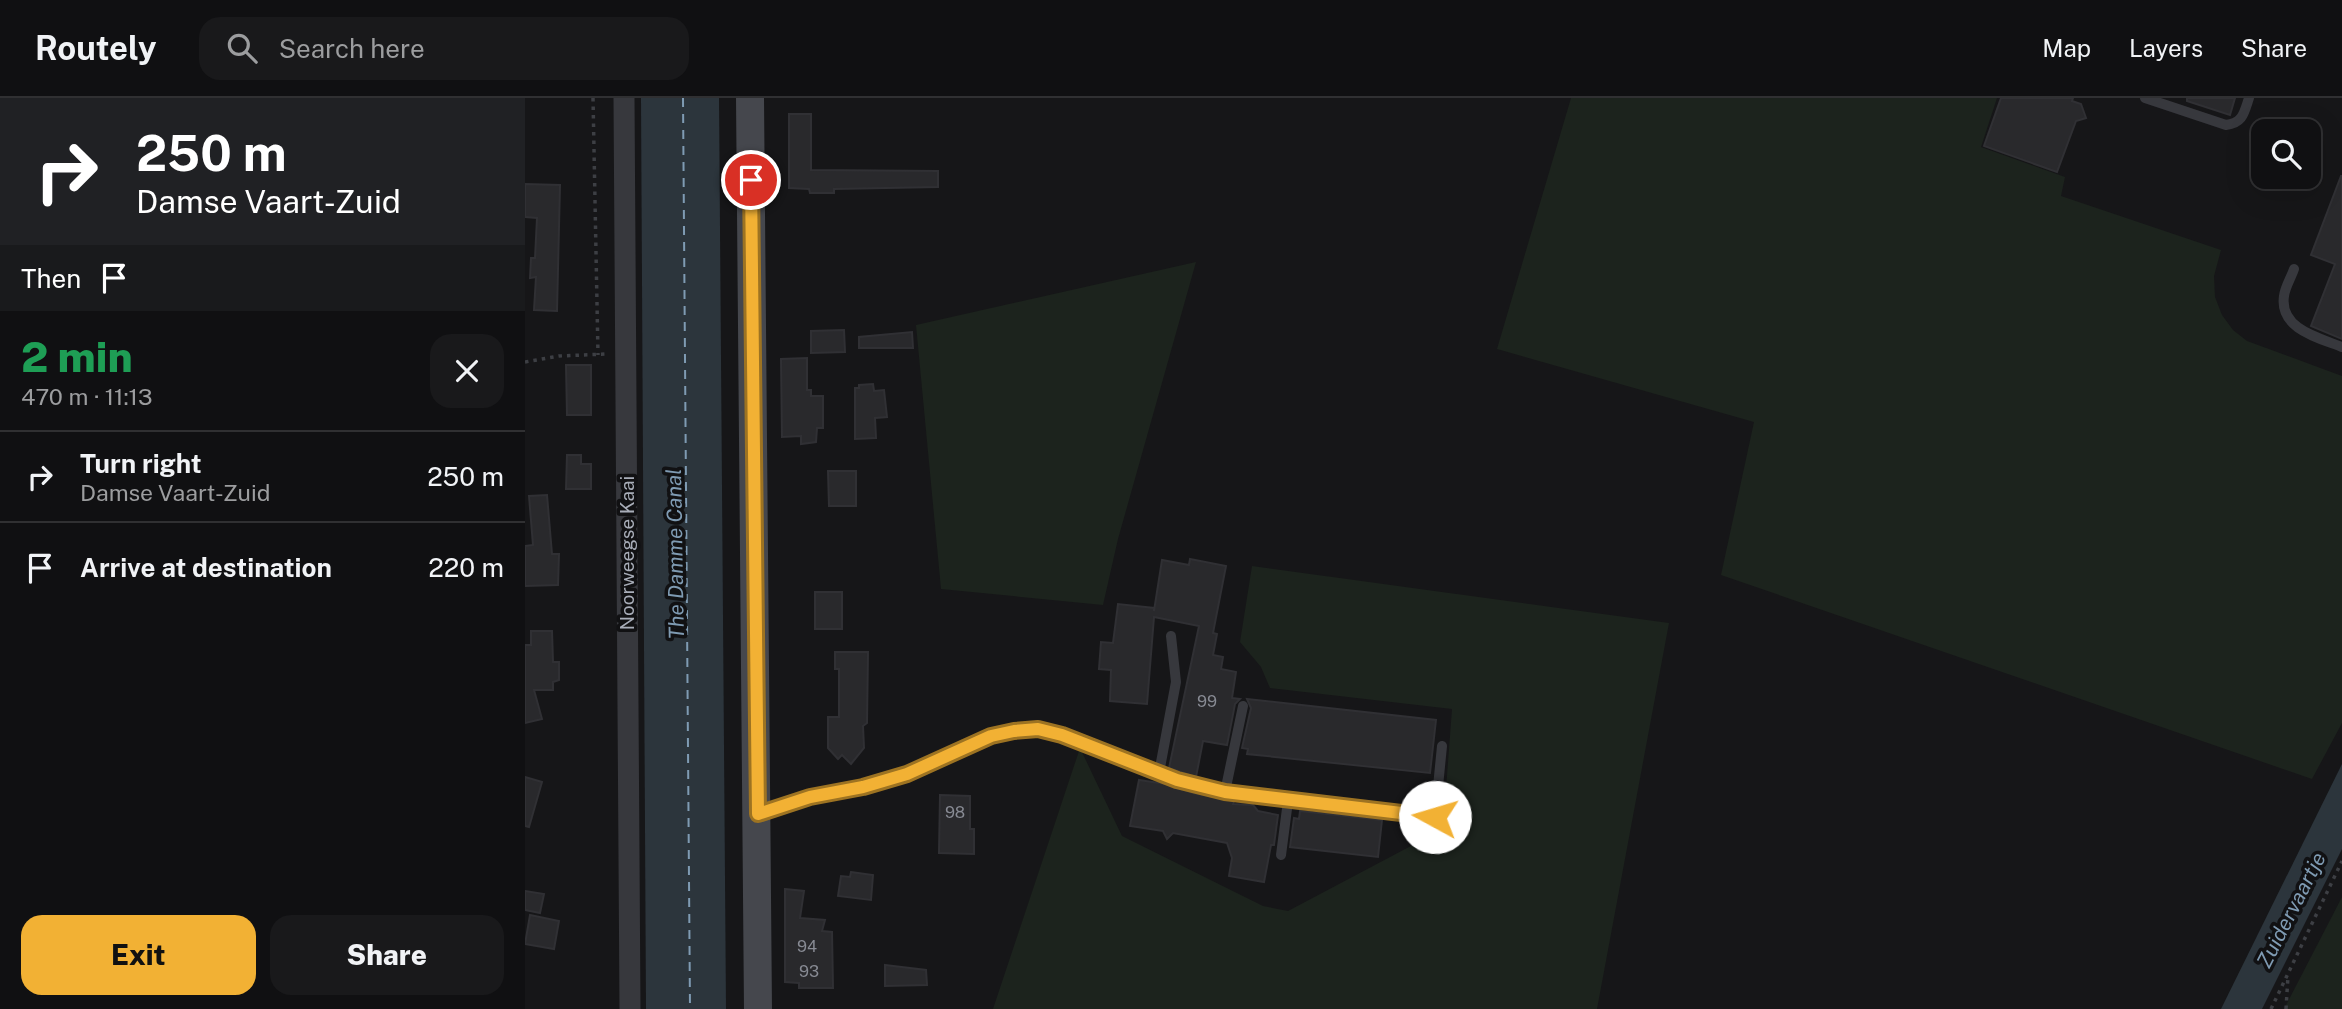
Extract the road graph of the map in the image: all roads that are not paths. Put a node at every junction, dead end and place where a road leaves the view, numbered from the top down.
1 (624, 98) edge
2 (750, 98) edge
3 (2145, 98) edge
4 (2249, 98) edge
5 (2294, 269) dead end
6 (2342, 347) edge
7 (1171, 636) dead end
8 (1243, 706) dead end
9 (1442, 746) dead end
10 (1159, 773) junction
11 (1225, 792) junction
12 (1288, 801) junction
13 (758, 814) junction
14 (1281, 855) dead end
15 (630, 1009) edge
16 (758, 1009) edge

1 - 15 street, Noorweegse Kaai
2 - 13 street
3 - 4 lane
5 - 6 lane
7 - 10 lane
8 - 11 lane
9 - 12 lane
10 - 11 lane
10 - 13 lane
11 - 12 lane
12 - 14 lane
13 - 16 street

